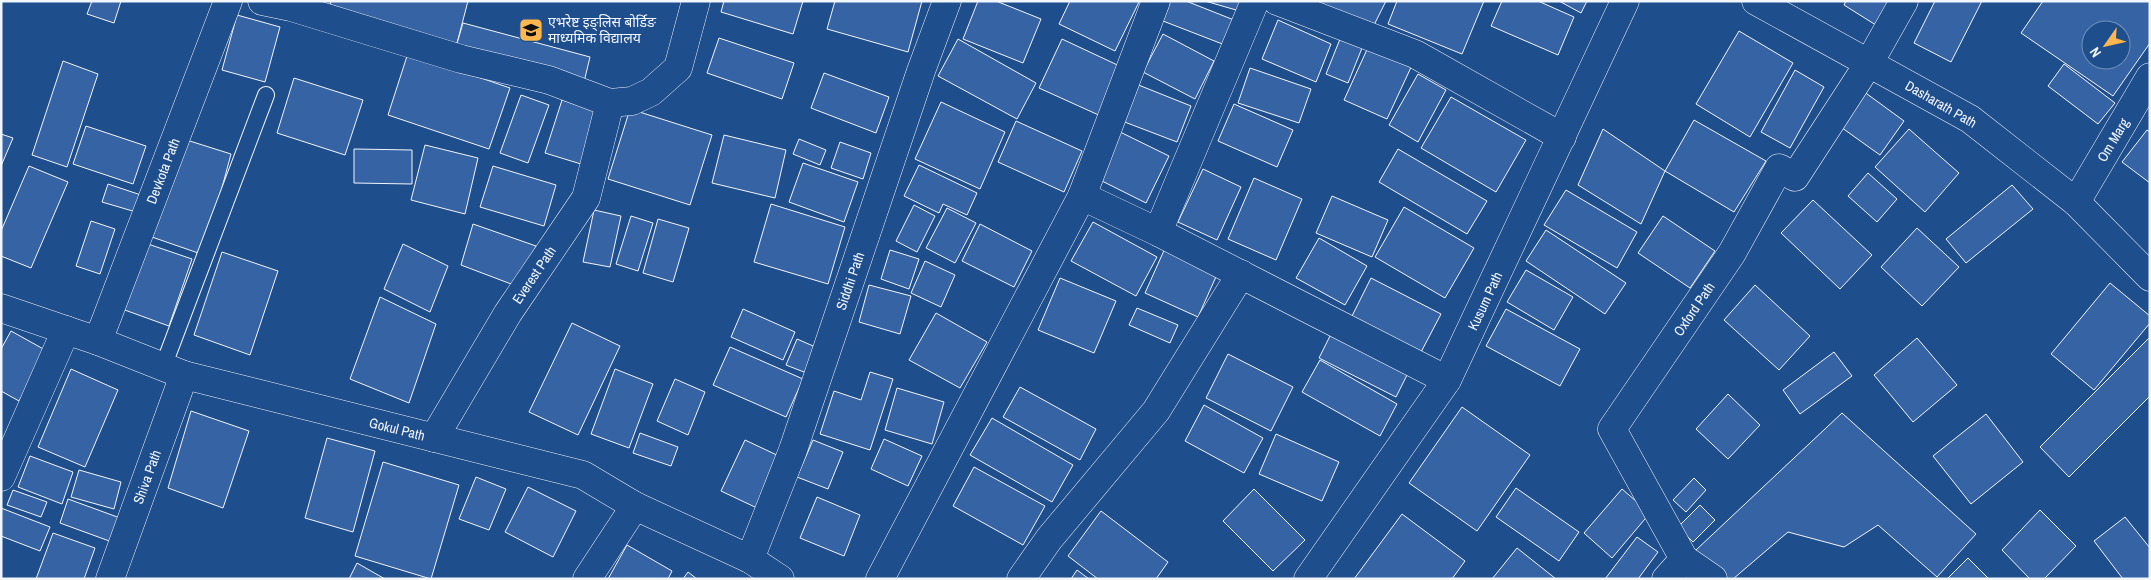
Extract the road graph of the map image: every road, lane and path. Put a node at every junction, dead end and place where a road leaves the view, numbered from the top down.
1 (228, 1) edge
2 (262, 1) edge
3 (696, 1) edge
4 (947, 1) edge
5 (1156, 1) edge
6 (1254, 1) edge
7 (1277, 1) edge
8 (1625, 1) edge
9 (1756, 1) edge
10 (1904, 1) edge
11 (1869, 64) junction
12 (2150, 77) edge
13 (266, 95) dead end
14 (610, 103) junction
15 (1562, 136) junction
16 (1082, 196) junction
17 (2076, 202) junction
18 (1158, 232) junction
19 (1241, 274) junction
20 (2150, 277) edge
21 (1, 308) edge
22 (66, 330) junction
23 (98, 341) junction
24 (173, 371) junction
25 (1448, 380) junction
26 (434, 438) junction
27 (1, 477) edge
28 (635, 506) junction
29 (750, 559) junction
30 (1675, 569) edge
31 (110, 579) edge
32 (588, 579) edge
33 (780, 579) edge
34 (880, 579) edge
35 (1021, 579) edge
36 (1308, 579) edge
37 (1713, 579) edge

1 - 23 street, Devkota Path
2 - 14 street
3 - 14 street
4 - 29 street, Siddhi Path
5 - 16 street
6 - 18 street
7 - 15 street
8 - 15 street, Kusum Path
9 - 11 street, Dasharath Path
10 - 11 street
11 - 17 street, Dasharath Path
11 - 30 street, Oxford Path
12 - 17 street, Om Marg
13 - 24 lane
14 - 26 street, Everest Path
15 - 25 street, Kusum Path
16 - 18 street
16 - 34 street
17 - 20 street, Dasharath Path
18 - 19 street
19 - 25 street
19 - 35 street
21 - 22 street, Gokul Path
22 - 23 street, Gokul Path
22 - 27 street
23 - 24 street, Gokul Path
24 - 26 street, Gokul Path
24 - 31 street, Shiva Path
25 - 36 street, Kusum Path
26 - 28 street, Gokul Path
28 - 29 street, Gokul Path
28 - 32 street
29 - 33 street, Gokul Path
30 - 37 street

